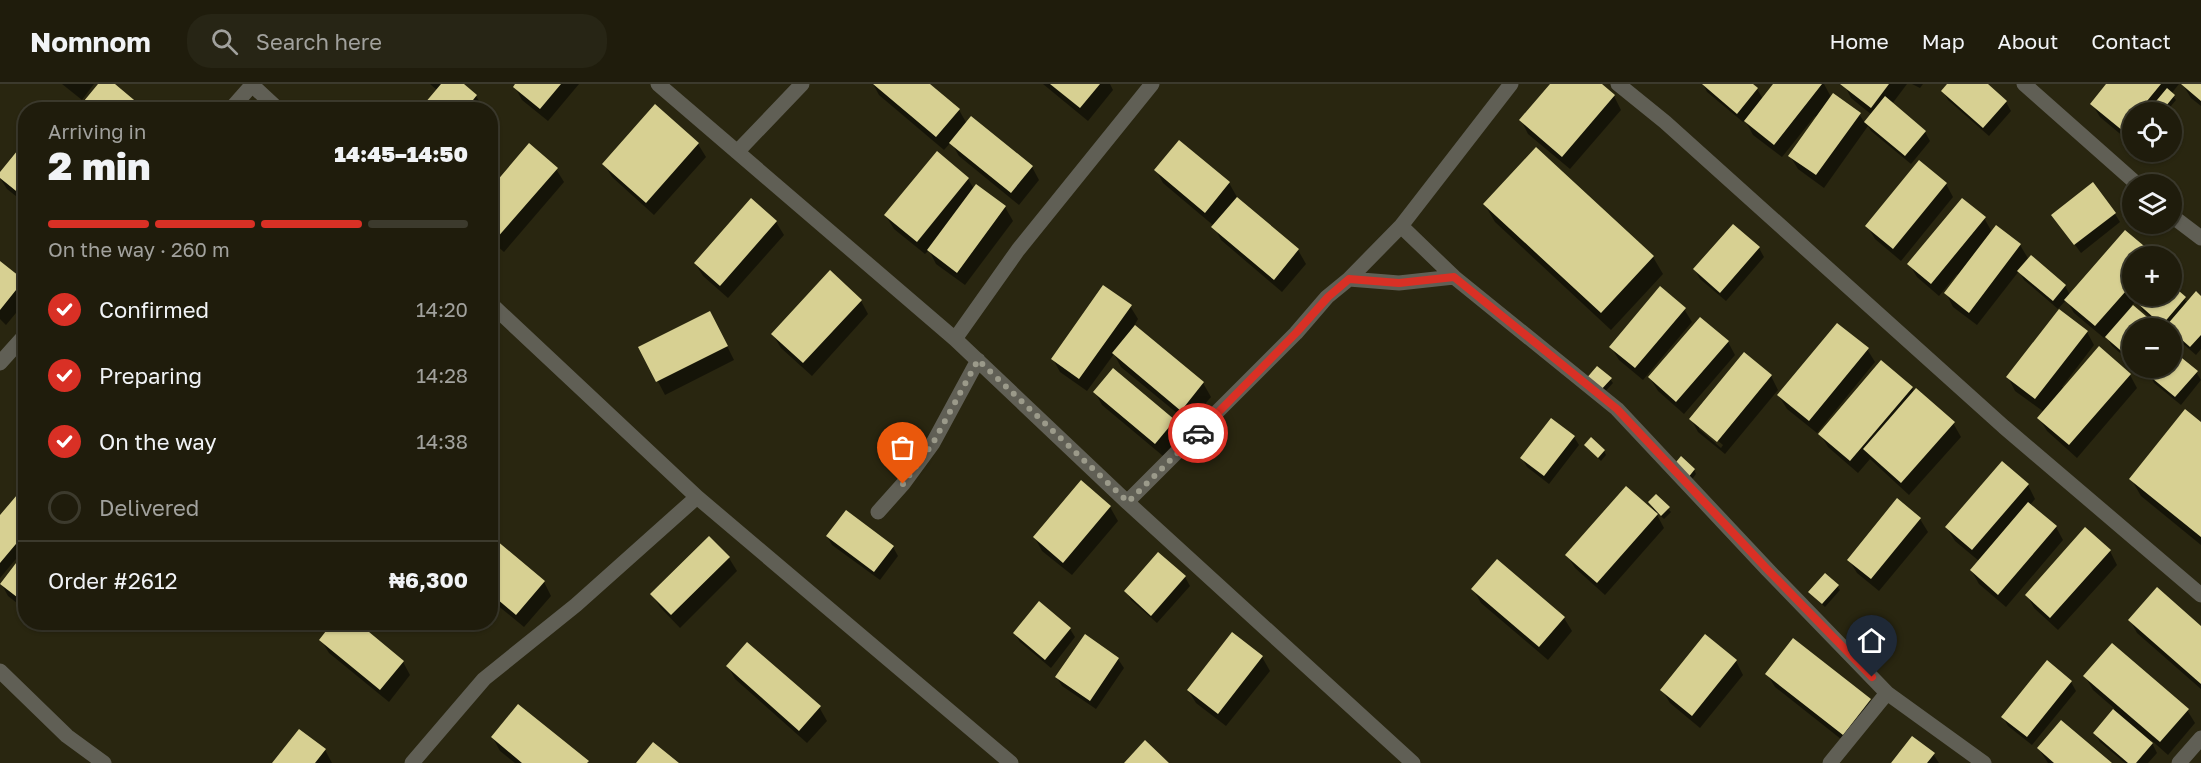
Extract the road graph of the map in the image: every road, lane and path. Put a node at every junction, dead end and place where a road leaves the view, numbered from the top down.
1 (658, 84) edge
2 (801, 84) edge
3 (1152, 84) edge
4 (1511, 84) edge
5 (1618, 84) edge
6 (2024, 84) edge
7 (252, 85) edge
8 (237, 102) edge
9 (270, 102) edge
10 (737, 152) junction
11 (2126, 174) edge
12 (2182, 224) edge
13 (1401, 226) junction
14 (2201, 238) edge
15 (1454, 277) junction
16 (1349, 279) junction
17 (498, 310) edge
18 (956, 339) junction
19 (18, 343) edge
20 (978, 360) junction
21 (0, 363) edge
22 (697, 497) junction
23 (1128, 502) junction
24 (878, 512) dead end
25 (2201, 595) edge
26 (0, 672) edge
27 (1887, 693) junction
28 (2201, 738) edge
29 (104, 763) edge
30 (412, 763) edge
31 (1011, 763) edge
32 (1413, 763) edge
33 (1830, 763) edge
34 (1984, 763) edge
35 (2179, 763) edge

1 - 10 street
2 - 10 street
3 - 18 street
4 - 13 street
5 - 25 street
6 - 11 street
7 - 8 street
7 - 9 street
10 - 18 street
12 - 14 street
13 - 15 street
13 - 16 street
15 - 16 street
15 - 27 street
16 - 23 street
17 - 22 street
18 - 20 street
19 - 21 street
20 - 23 street
20 - 24 street
22 - 30 street
22 - 31 street
23 - 32 street
26 - 29 street
27 - 33 street
27 - 34 street
28 - 35 street

